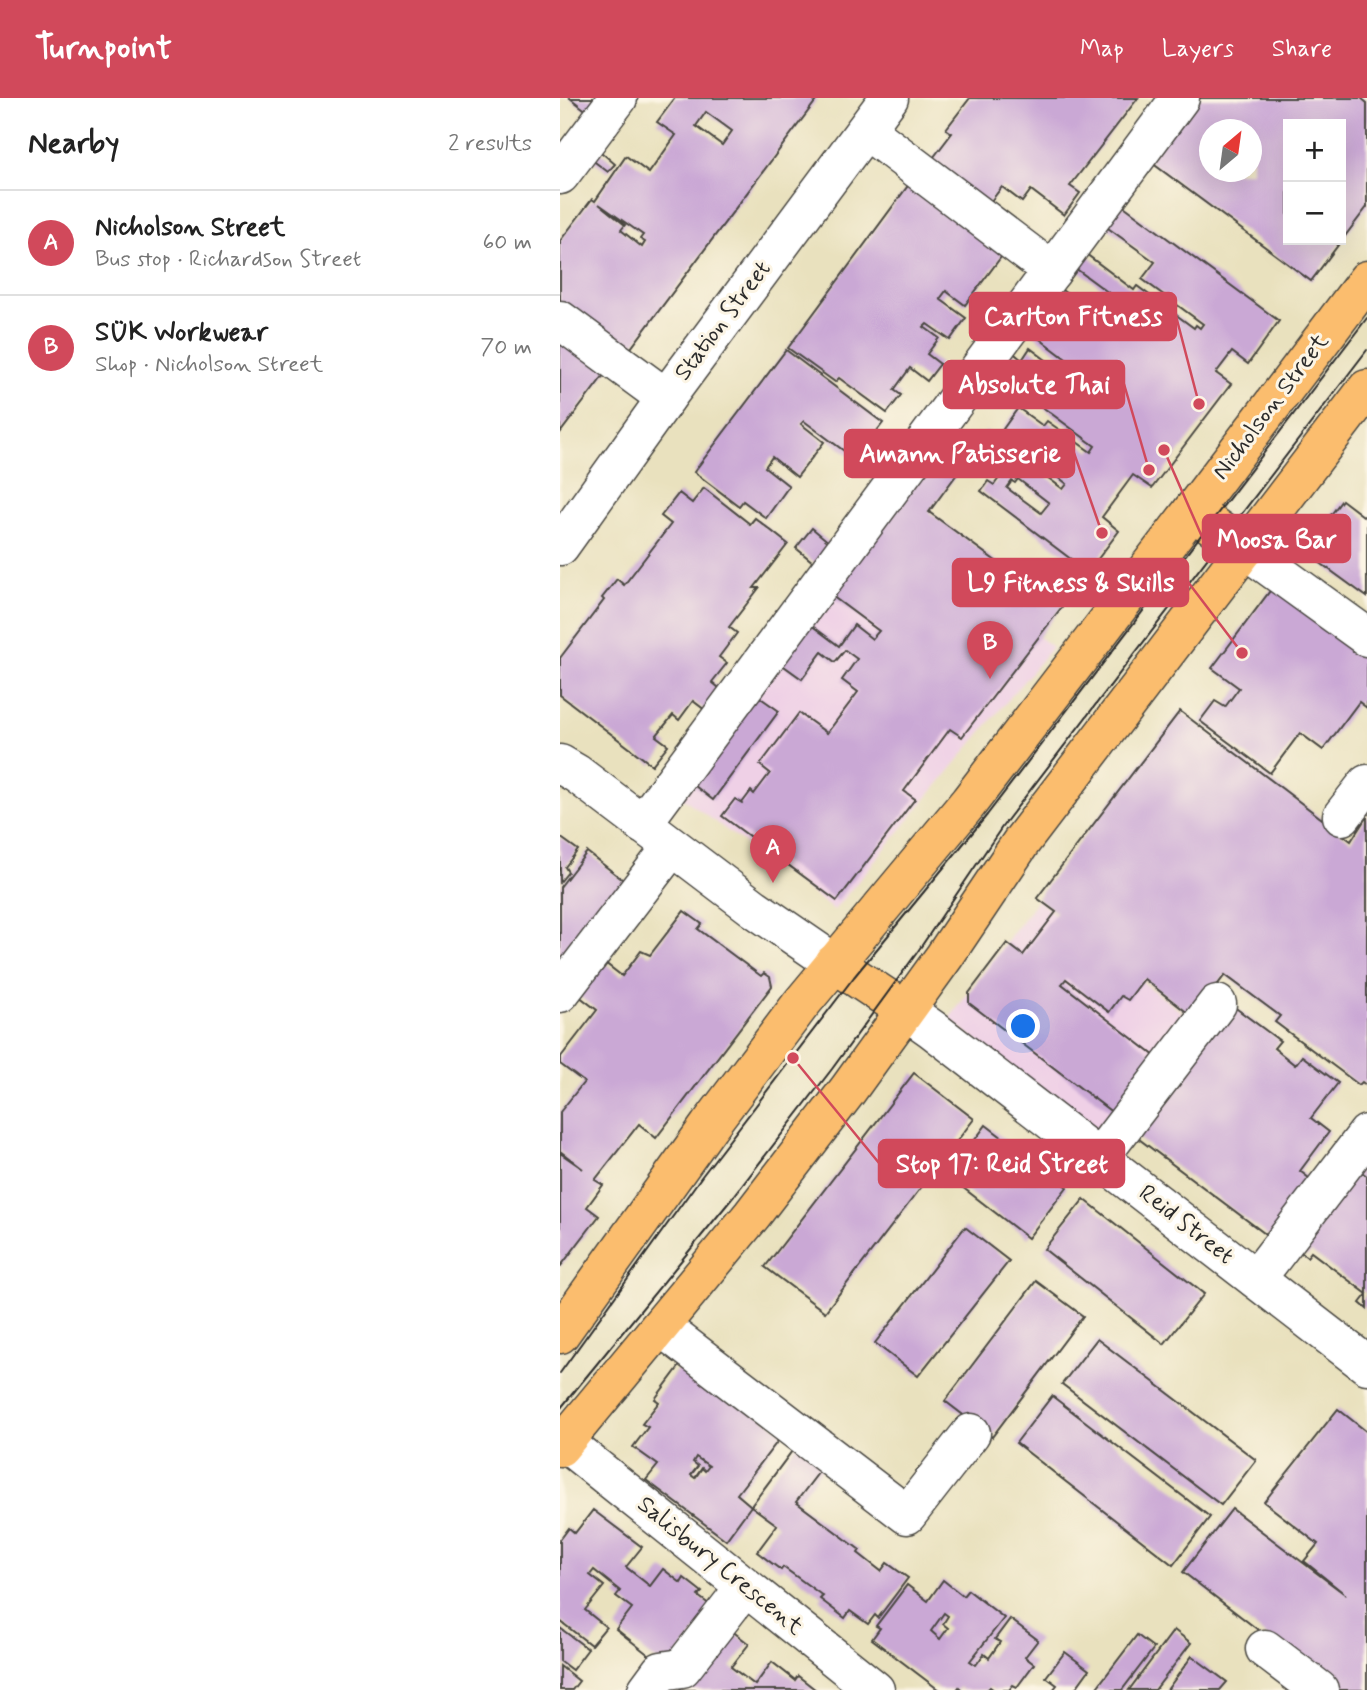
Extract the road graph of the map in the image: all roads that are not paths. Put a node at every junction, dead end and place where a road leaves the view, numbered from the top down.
1 (618, 98) edge
2 (889, 98) edge
3 (1180, 98) edge
4 (866, 130) junction
5 (560, 175) edge
6 (1052, 271) junction
7 (1367, 279) edge
8 (560, 320) edge
9 (1367, 389) edge
10 (666, 398) junction
11 (1192, 511) junction
12 (560, 546) edge
13 (1245, 549) junction
14 (1367, 637) edge
15 (566, 764) edge
16 (1367, 784) edge
17 (1342, 816) dead end
18 (642, 824) junction
19 (672, 846) junction
20 (834, 963) junction
21 (560, 993) edge
22 (1217, 1004) dead end
23 (905, 1010) junction
24 (1367, 1134) edge
25 (1099, 1158) junction
26 (1256, 1279) junction
27 (662, 1327) junction
28 (560, 1334) edge
29 (1367, 1365) edge
30 (971, 1433) dead end
31 (562, 1445) edge
32 (745, 1587) junction
33 (1265, 1648) dead end
34 (647, 1690) edge
35 (875, 1690) edge
36 (1319, 1690) edge

1 - 5 street
2 - 4 street, Station Street
3 - 6 street
4 - 6 street
4 - 10 street, Station Street
6 - 18 street
7 - 11 main road, Nicholson Street
8 - 10 street
9 - 13 main road
10 - 12 street, Station Street
11 - 13 main road
11 - 20 main road, Nicholson Street
13 - 14 street
13 - 23 main road
15 - 18 street
16 - 17 street
18 - 19 street
19 - 20 street
19 - 21 street
20 - 23 main road
20 - 28 main road, Nicholson Street
22 - 25 street
23 - 25 street, Reid Street
23 - 27 main road
24 - 26 street
25 - 26 street, Reid Street
26 - 29 street, Reid Street
27 - 30 street
27 - 31 main road
31 - 32 street, Salisbury Crescent
32 - 34 street
32 - 35 street, Salisbury Crescent
33 - 36 street

